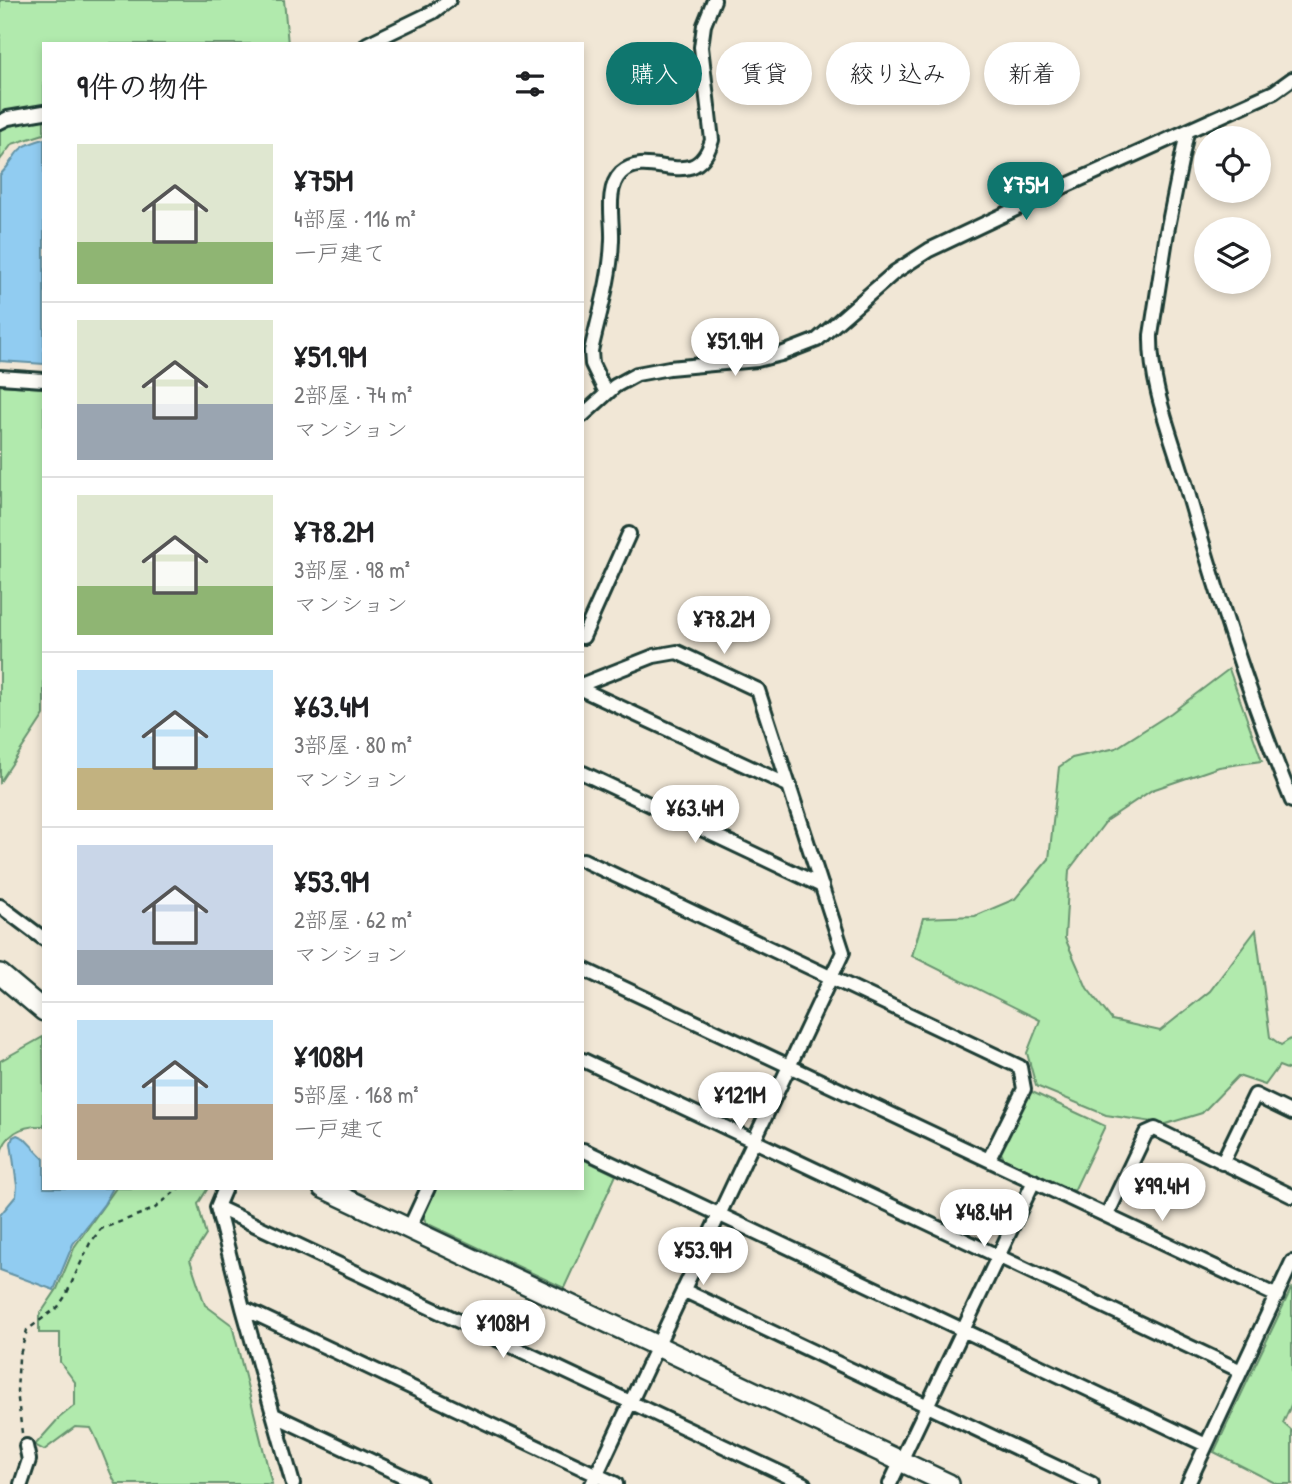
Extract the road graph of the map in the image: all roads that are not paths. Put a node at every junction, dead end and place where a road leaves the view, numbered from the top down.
1 (449, 0) edge
2 (714, 0) edge
3 (371, 42) edge
4 (1292, 79) edge
5 (42, 112) edge
6 (0, 122) edge
7 (1187, 132) junction
8 (0, 377) edge
9 (42, 380) edge
10 (606, 393) junction
11 (584, 414) edge
12 (629, 534) dead end
13 (584, 635) edge
14 (584, 684) edge
15 (584, 690) edge
16 (584, 774) edge
17 (790, 786) junction
18 (1292, 801) edge
19 (584, 860) edge
20 (822, 886) junction
21 (0, 906) edge
22 (42, 938) edge
23 (584, 969) edge
24 (0, 974) edge
25 (832, 977) junction
26 (42, 1009) edge
27 (584, 1060) edge
28 (790, 1065) junction
29 (1292, 1113) edge
30 (754, 1141) junction
31 (584, 1150) edge
32 (989, 1159) junction
33 (1222, 1163) junction
34 (1034, 1181) junction
35 (224, 1190) edge
36 (327, 1190) edge
37 (427, 1190) edge
38 (1292, 1196) edge
39 (216, 1207) junction
40 (719, 1214) junction
41 (1107, 1215) junction
42 (409, 1229) junction
43 (999, 1257) junction
44 (1292, 1262) edge
45 (683, 1290) junction
46 (1277, 1296) junction
47 (243, 1308) junction
48 (964, 1331) junction
49 (658, 1346) junction
50 (1241, 1371) junction
51 (631, 1402) junction
52 (928, 1406) junction
53 (274, 1415) junction
54 (1206, 1445) junction
55 (26, 1446) road end
56 (901, 1461) junction
57 (594, 1479) edge
58 (21, 1484) edge
59 (293, 1484) edge
60 (420, 1484) edge
61 (617, 1484) edge
62 (804, 1484) edge
63 (890, 1484) edge
64 (949, 1484) edge
65 (1092, 1484) edge
66 (1188, 1484) edge

1 - 3 street
2 - 10 street
4 - 7 street
5 - 6 street
7 - 10 street
7 - 18 street
8 - 9 street
10 - 11 street
12 - 13 street
14 - 17 street
15 - 17 street
16 - 20 street
17 - 20 street
19 - 25 street
20 - 25 street
21 - 22 street
23 - 28 street
24 - 26 street
25 - 28 street
25 - 32 street
27 - 30 street
28 - 30 street
28 - 32 street
29 - 33 street
30 - 40 street
30 - 43 street
31 - 40 street
32 - 34 street
33 - 38 street
33 - 41 street
34 - 41 street
34 - 43 street
35 - 39 street
36 - 42 street
37 - 42 street
39 - 47 street
39 - 51 street
40 - 45 street
40 - 48 street
41 - 46 street
42 - 49 street
43 - 48 street
43 - 50 street
44 - 46 street
45 - 49 street
45 - 52 street
46 - 50 street
47 - 53 street
47 - 57 street
48 - 52 street
48 - 54 street
49 - 51 street
49 - 56 street
50 - 54 street
51 - 57 street
51 - 62 street
52 - 56 street
52 - 65 street
53 - 59 street
53 - 60 street
54 - 66 street
55 - 58 street
56 - 63 street
56 - 64 street
57 - 61 street

